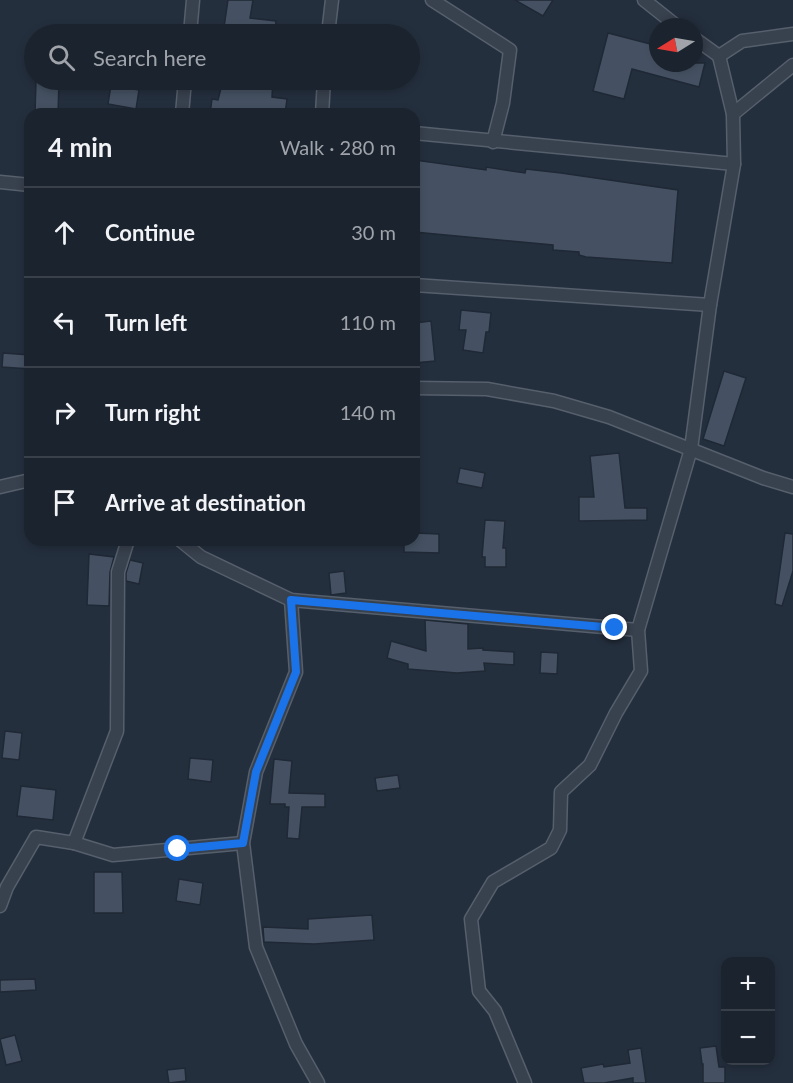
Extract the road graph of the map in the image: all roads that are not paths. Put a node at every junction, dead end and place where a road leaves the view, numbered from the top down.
1 (193, 0) edge
2 (332, 0) edge
3 (432, 0) edge
4 (644, 0) edge
5 (667, 18) edge
6 (191, 24) edge
7 (329, 24) edge
8 (793, 34) edge
9 (703, 44) edge
10 (719, 56) junction
11 (793, 65) edge
12 (184, 90) edge
13 (323, 90) edge
14 (183, 108) edge
15 (322, 108) edge
16 (733, 114) junction
17 (420, 134) edge
18 (493, 142) junction
19 (734, 164) junction
20 (0, 182) edge
21 (24, 184) edge
22 (420, 285) edge
23 (710, 305) junction
24 (420, 388) edge
25 (691, 448) junction
26 (24, 481) edge
27 (0, 487) edge
28 (793, 487) edge
29 (126, 546) edge
30 (187, 546) edge
31 (291, 600) junction
32 (638, 630) junction
33 (74, 843) junction
34 (243, 843) junction
35 (3, 887) edge
36 (0, 906) edge
37 (318, 1083) edge
38 (525, 1083) edge

1 - 6 street
2 - 7 street
3 - 18 street
4 - 5 street
8 - 10 street
9 - 10 street
10 - 16 street
11 - 16 street
12 - 14 street
13 - 15 street
16 - 19 street
17 - 18 street
18 - 19 street
19 - 23 street
20 - 21 street
22 - 23 street
23 - 25 street
24 - 25 street
25 - 28 street
25 - 32 street
26 - 27 street
29 - 33 street
30 - 31 street
31 - 32 street
31 - 34 street
32 - 38 street
33 - 34 street
33 - 35 street
34 - 37 street
35 - 36 street

